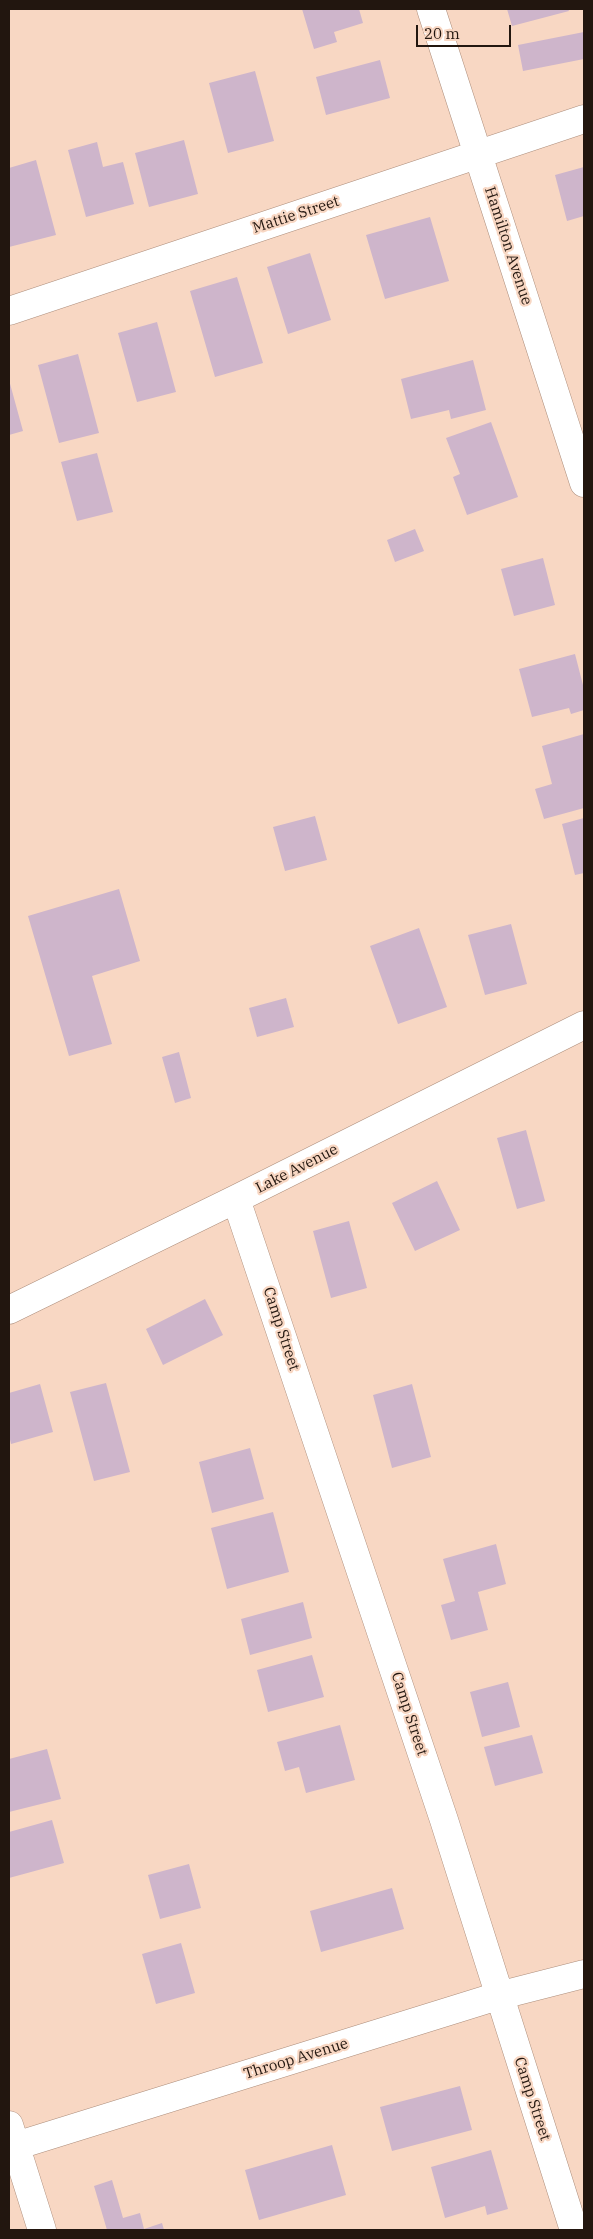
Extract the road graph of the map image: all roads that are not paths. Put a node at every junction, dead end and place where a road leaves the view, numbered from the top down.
1 (432, 9) edge
2 (584, 119) edge
3 (479, 154) junction
4 (9, 311) edge
5 (584, 483) edge
6 (584, 1025) edge
7 (236, 1199) junction
8 (9, 1310) edge
9 (584, 1974) edge
10 (498, 1996) junction
11 (11, 2139) edge
12 (42, 2230) edge
13 (574, 2230) edge

1 - 3 street, Hamilton Avenue
2 - 3 street, Mattie Street
3 - 4 street, Mattie Street
3 - 5 street, Hamilton Avenue
6 - 7 street, Lake Avenue
7 - 8 street, Lake Avenue
7 - 10 street, Camp Street
9 - 10 street, Throop Avenue
10 - 11 street, Throop Avenue
10 - 13 street, Camp Street
11 - 12 street

